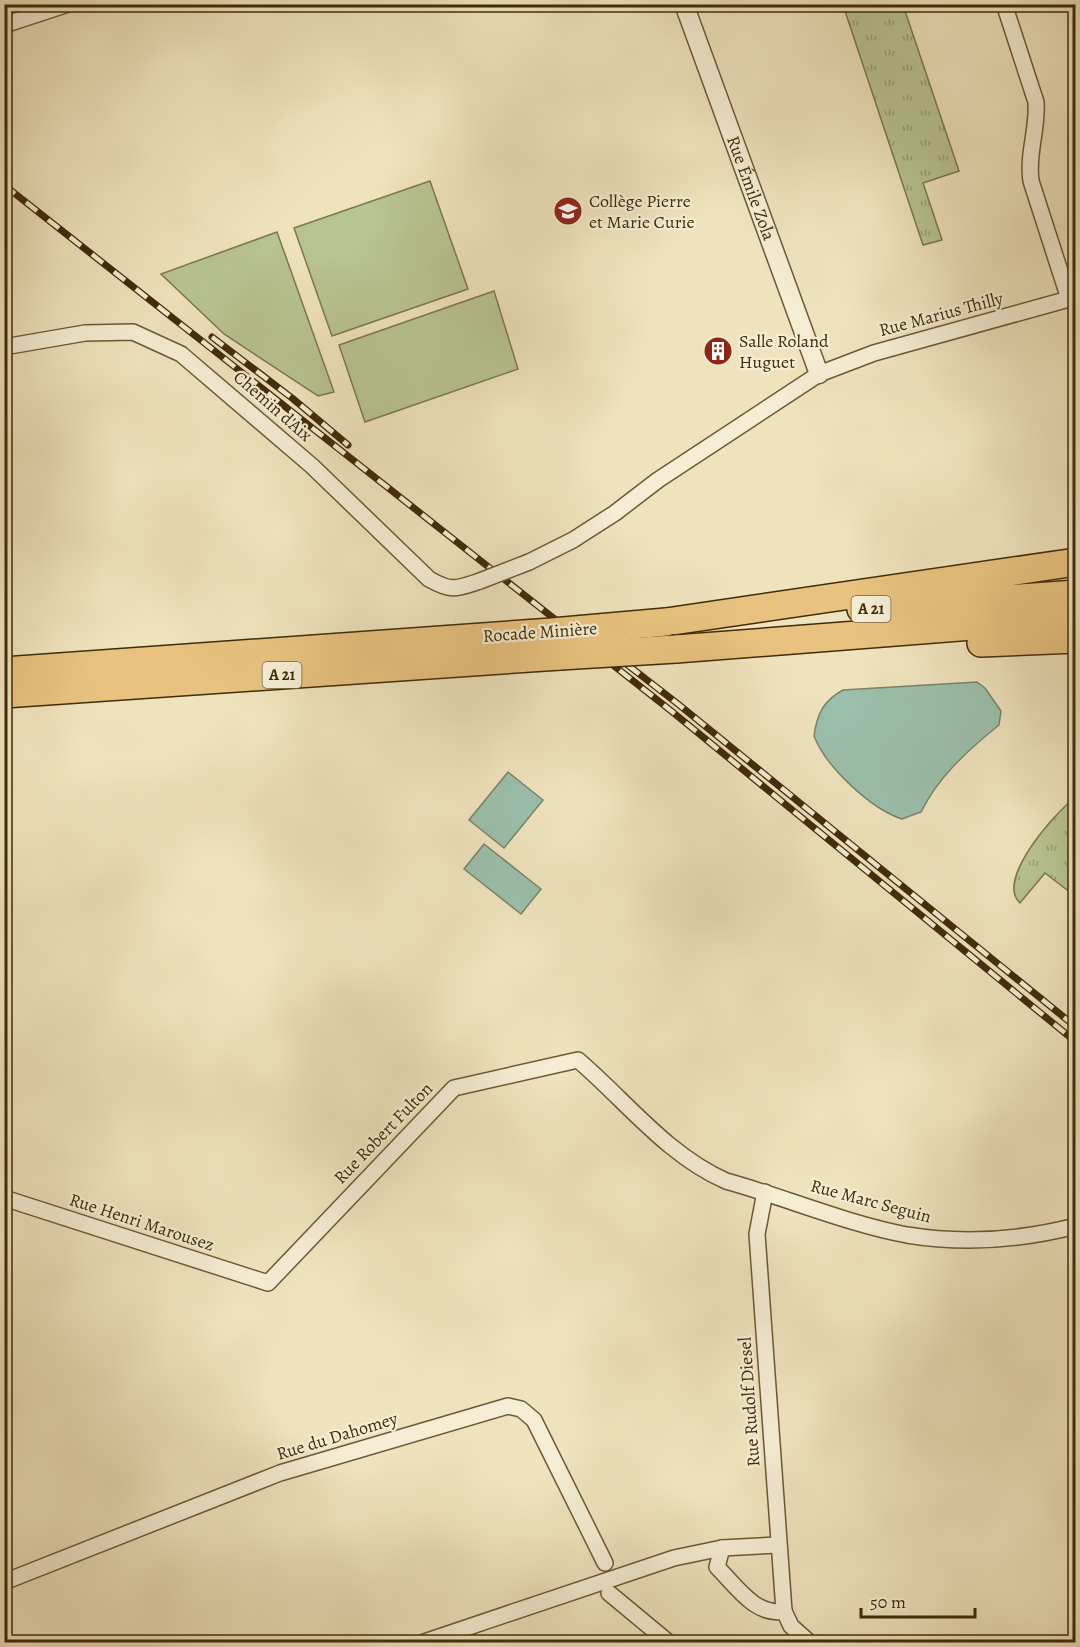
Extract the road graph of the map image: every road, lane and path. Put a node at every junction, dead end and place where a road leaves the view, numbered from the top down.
1 (69, 4) edge
2 (684, 4) edge
3 (1004, 4) edge
4 (4, 25) edge
5 (1072, 298) edge
6 (4, 347) edge
7 (819, 374) junction
8 (1076, 562) edge
9 (1076, 594) edge
10 (1076, 618) edge
11 (666, 622) junction
12 (1076, 639) edge
13 (556, 644) junction
14 (748, 645) junction
15 (4, 671) edge
16 (4, 694) edge
17 (765, 1192) junction
18 (4, 1198) edge
19 (1076, 1226) edge
20 (268, 1283) joint
21 (778, 1545) junction
22 (722, 1548) junction
23 (605, 1563) dead end
24 (4, 1582) edge
25 (609, 1593) dead end
26 (784, 1611) junction
27 (658, 1639) edge
28 (424, 1642) edge
29 (808, 1642) edge

1 - 4 street
2 - 7 street, Rue Émile Zola
3 - 5 street
5 - 7 street, Rue Marius Thilly
6 - 7 street, Chemin d'Aix, bridge
8 - 11 highway
9 - 11 highway, Rocade Minière / A 21
10 - 14 highway, Rocade Minière / A 21
11 - 13 highway, Rocade Minière / A 21, bridge
12 - 14 highway
13 - 14 highway, Rocade Minière / A 21, bridge
13 - 15 highway, Rocade Minière / A 21
13 - 16 highway, Rocade Minière / A 21
17 - 19 street, Rue Marc Seguin
17 - 20 street, Rue Robert Fulton
17 - 21 street, Rue Rudolf Diesel
18 - 20 street, Rue Henri Marousez
21 - 22 street
21 - 26 street, Rue Rudolf Diesel
22 - 26 street
22 - 28 street
23 - 24 street, Rue du Dahomey
25 - 27 street
26 - 29 street

